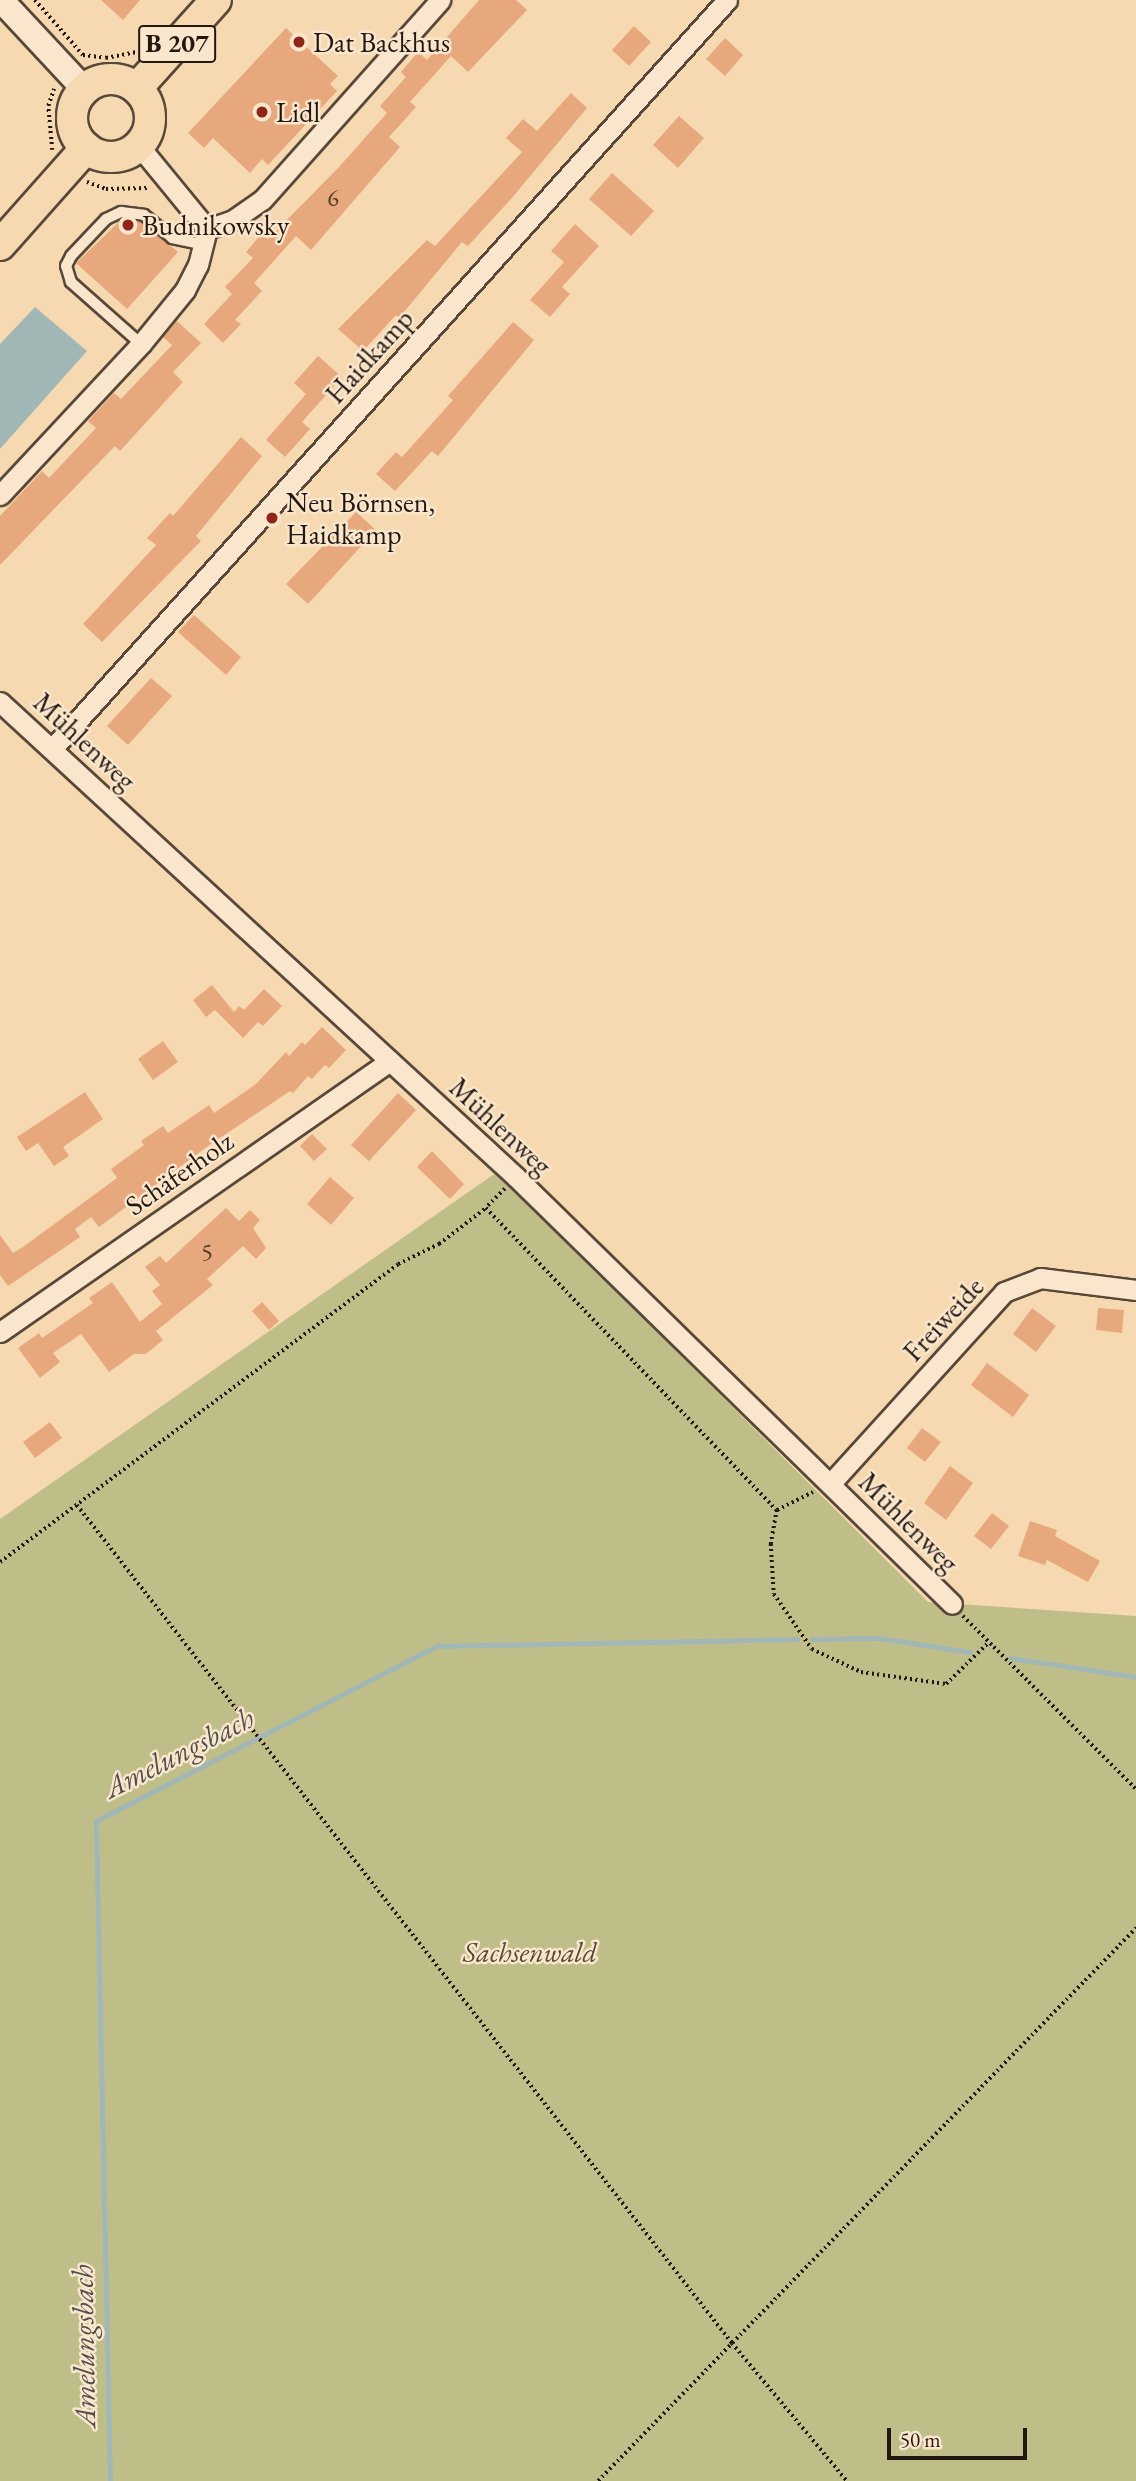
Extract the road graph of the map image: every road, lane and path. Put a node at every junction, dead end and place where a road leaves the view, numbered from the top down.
1 (1, 0) edge
2 (35, 0) edge
3 (216, 0) edge
4 (440, 0) edge
5 (727, 0) edge
6 (145, 47) dead end
7 (55, 83) dead end
8 (137, 88) junction
9 (84, 89) junction
10 (139, 146) junction
11 (86, 148) junction
12 (52, 153) dead end
13 (82, 180) dead end
14 (159, 192) dead end
15 (206, 237) junction
16 (0, 245) edge
17 (141, 344) junction
18 (0, 495) edge
19 (0, 702) edge
20 (52, 749) junction
21 (390, 1061) junction
22 (516, 1177) junction
23 (486, 1208) junction
24 (1136, 1290) edge
25 (0, 1332) edge
26 (831, 1483) junction
27 (77, 1505) junction
28 (778, 1510) junction
29 (0, 1562) edge
30 (952, 1604) joint
31 (989, 1642) junction
32 (1136, 1789) edge
33 (1136, 1928) edge
34 (732, 2343) junction
35 (598, 2481) edge
36 (847, 2481) edge

1 - 9 street
2 - 6 path
3 - 8 main road, B 207
4 - 15 street
5 - 20 street, Haidkamp
7 - 12 path
8 - 9 main road
8 - 10 main road
9 - 11 main road
10 - 11 main road
10 - 15 street
11 - 16 main road
13 - 14 path
15 - 17 street
15 - 17 lane
17 - 18 street
19 - 20 street, Mühlenweg
20 - 21 street, Mühlenweg
21 - 22 street, Mühlenweg
21 - 25 street, Schäferholz
22 - 23 path
22 - 26 street, Mühlenweg
23 - 27 path
23 - 28 path
24 - 26 street, Freiweide
26 - 28 path
26 - 30 street, Mühlenweg
27 - 29 path
27 - 34 path
28 - 31 path
30 - 31 path
31 - 32 path
33 - 34 path
34 - 35 path
34 - 36 path

